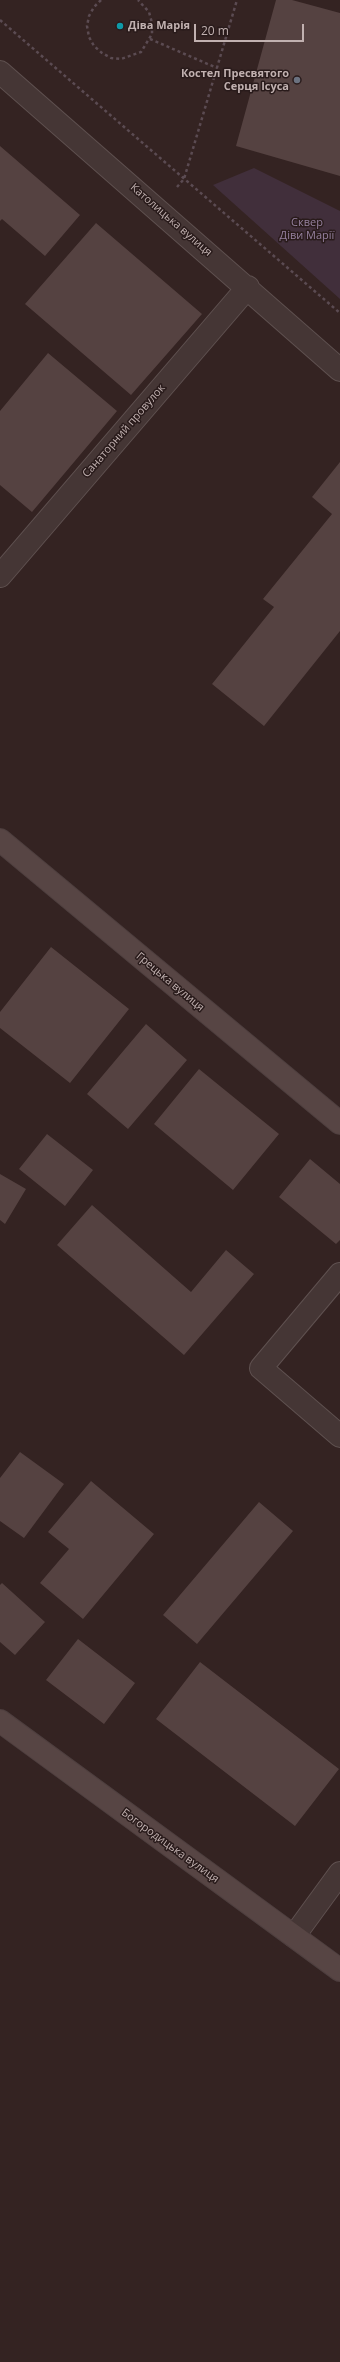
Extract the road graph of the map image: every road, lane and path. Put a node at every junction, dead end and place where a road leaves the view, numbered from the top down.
1 (101, 0) edge
2 (138, 0) edge
3 (237, 0) edge
4 (0, 20) edge
5 (150, 39) junction
6 (217, 68) junction
7 (0, 72) edge
8 (184, 178) junction
9 (248, 287) junction
10 (340, 313) edge
11 (340, 370) edge
12 (0, 576) edge
13 (0, 840) edge
14 (340, 1123) edge
15 (340, 1274) edge
16 (340, 1436) edge
17 (0, 1721) edge
18 (340, 1873) edge
19 (294, 1936) junction
20 (340, 1970) edge

1 - 5 path
2 - 5 path
3 - 6 path
4 - 8 path
5 - 6 path
6 - 8 path
7 - 9 street, Католицька вулиця
8 - 10 path
9 - 11 street, Католицька вулиця
9 - 12 street, Санаторний провулок
13 - 14 street, Грецька вулиця
15 - 16 street
17 - 19 street, Богородицька вулиця
18 - 19 street
19 - 20 street, Богородицька вулиця

